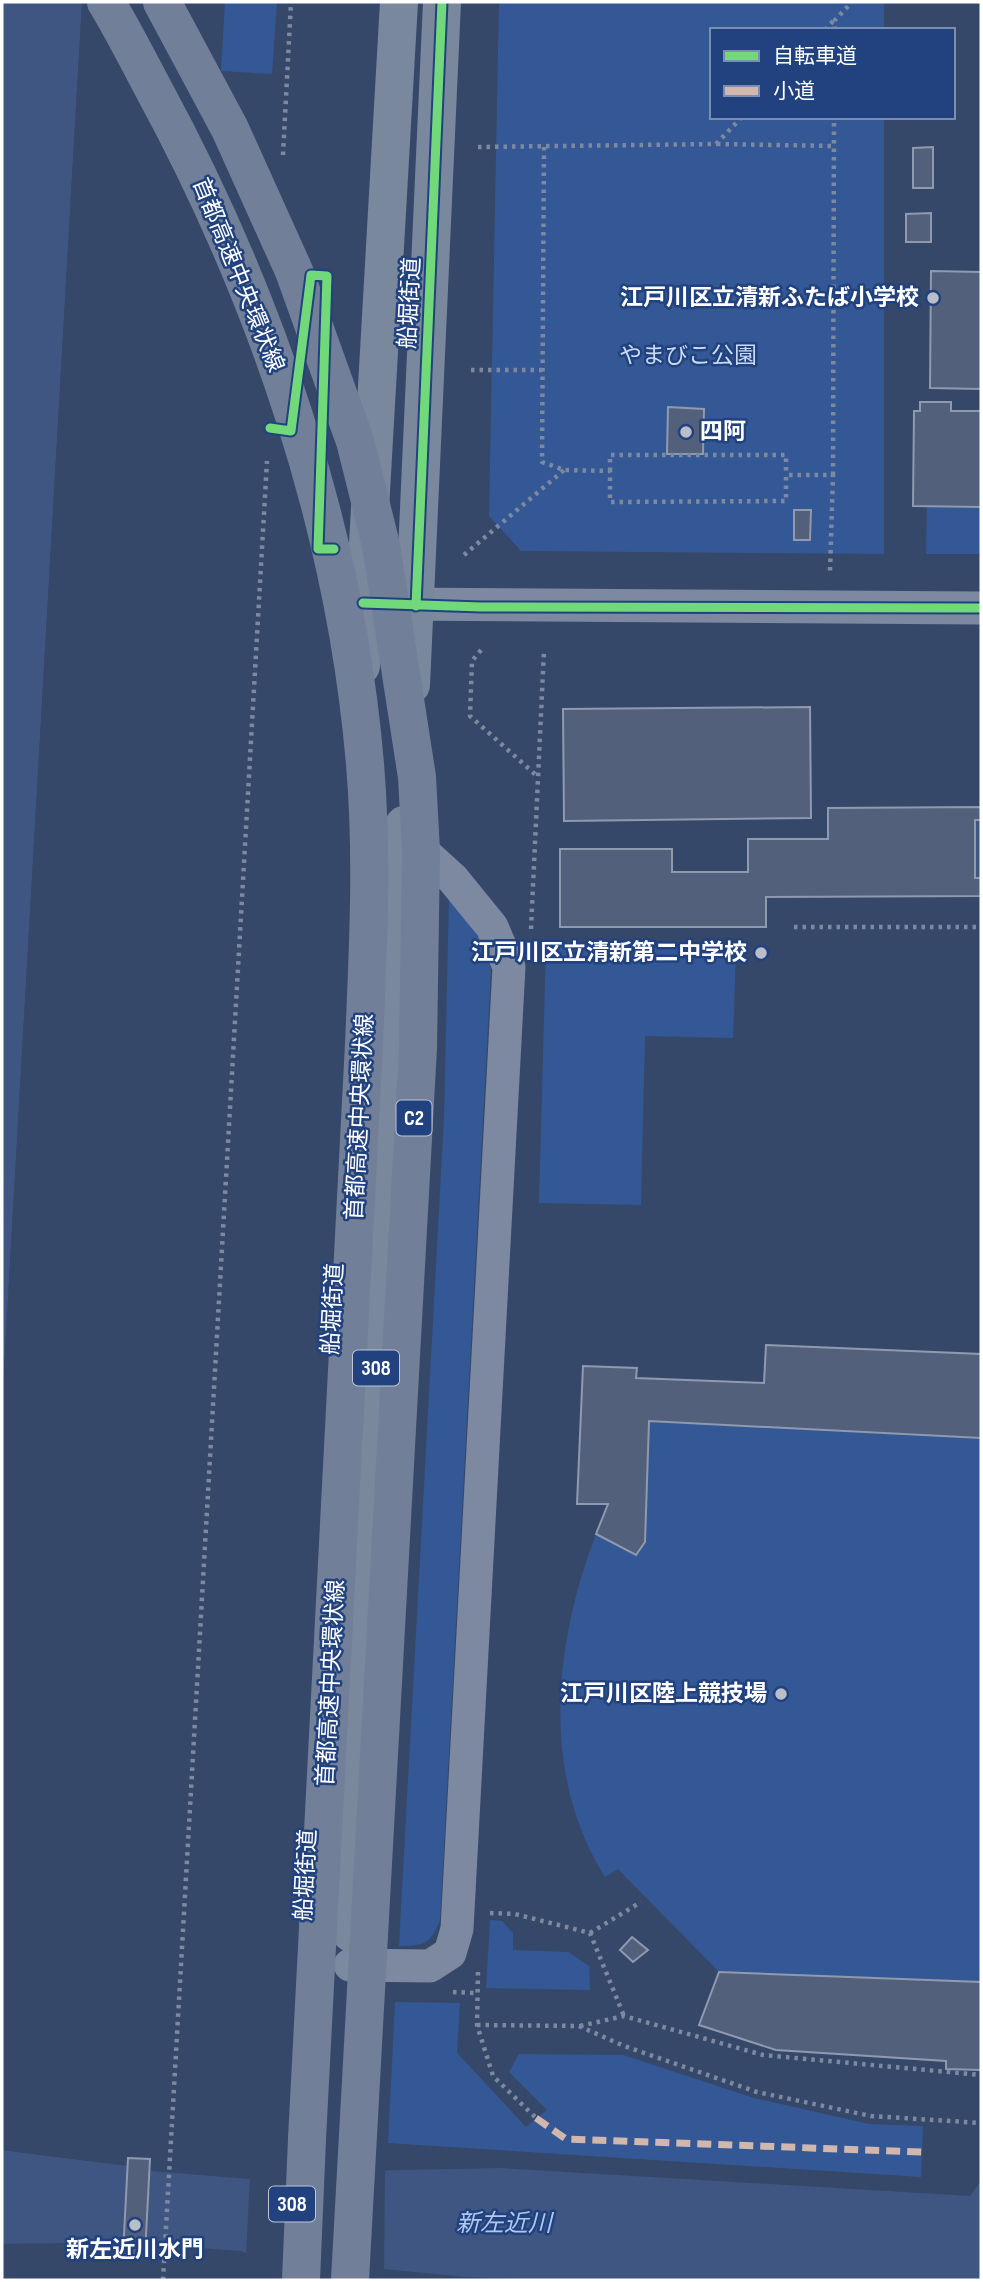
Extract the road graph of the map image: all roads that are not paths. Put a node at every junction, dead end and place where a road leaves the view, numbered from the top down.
1 (106, 2) edge
2 (162, 2) edge
3 (399, 2) edge
4 (442, 2) edge
5 (363, 603) junction
6 (416, 606) junction
7 (981, 608) edge
8 (404, 834) junction
9 (350, 1965) junction
10 (290, 2280) edge
11 (301, 2280) edge
12 (344, 2280) edge
13 (350, 2280) edge

1 - 11 highway, 首都高速中央環状線, bridge
2 - 13 highway, C2, bridge
3 - 5 main road, 船堀街道 / 308
4 - 6 main road, 船堀街道 / 308
5 - 6 street
5 - 10 main road, 船堀街道 / 308
6 - 7 street
6 - 8 main road, 船堀街道 / 308
8 - 9 main road, 船堀街道 / 308
8 - 9 street
9 - 12 main road, 船堀街道 / 308

